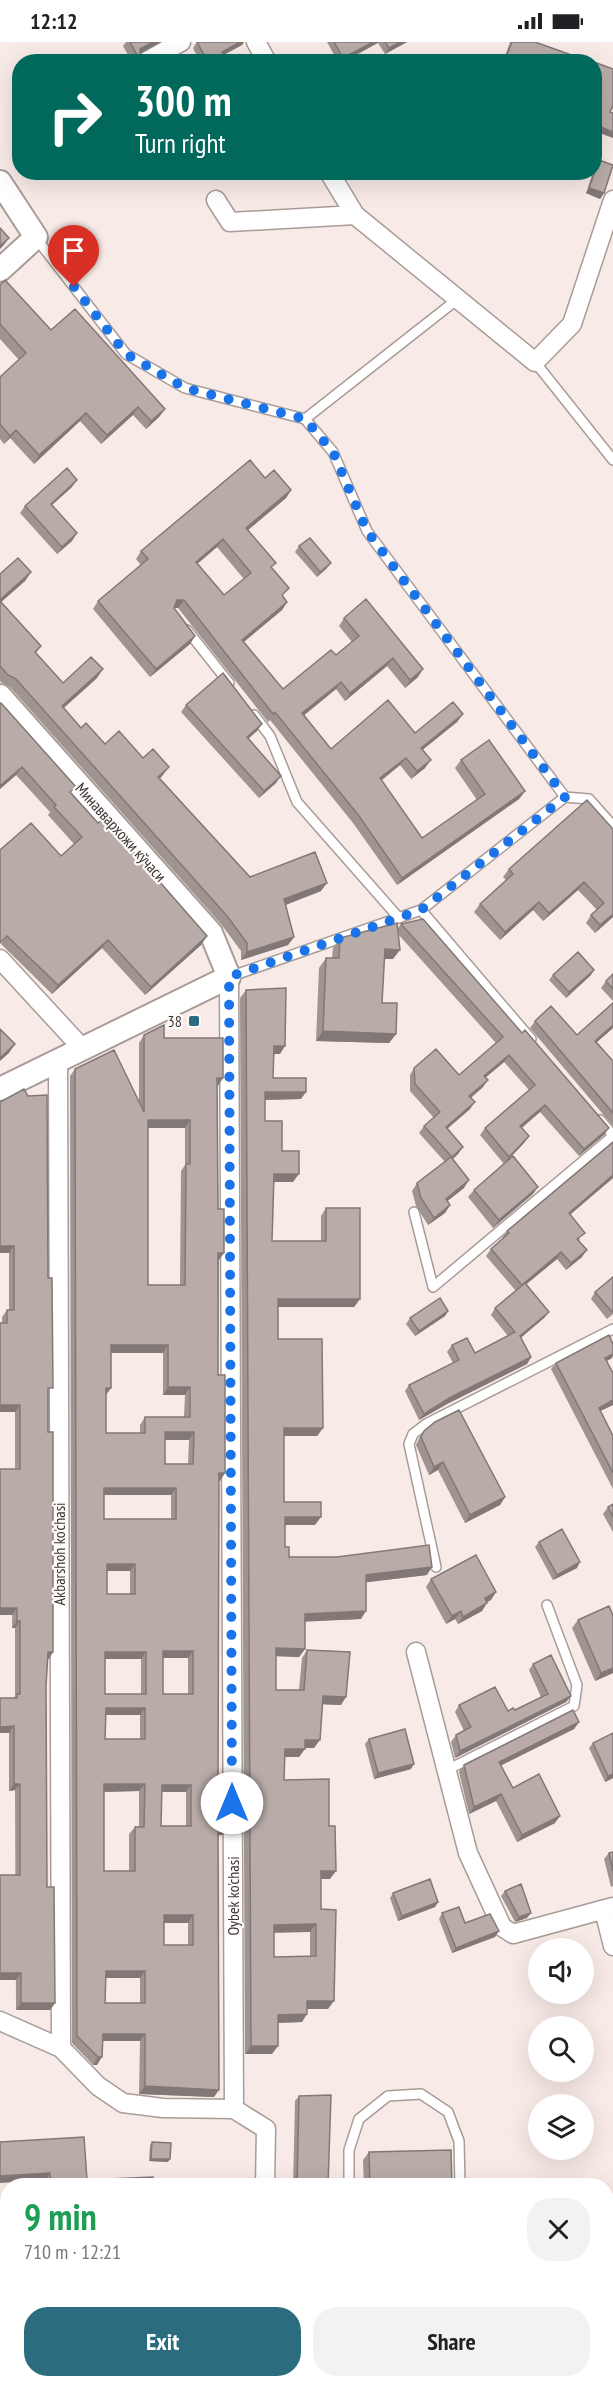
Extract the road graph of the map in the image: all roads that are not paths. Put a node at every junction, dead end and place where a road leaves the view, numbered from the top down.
1 (181, 42) edge
2 (159, 54) edge
3 (334, 180) edge
4 (0, 182) edge
5 (216, 200) dead end
6 (613, 200) edge
7 (355, 215) junction
8 (36, 237) junction
9 (0, 270) edge
10 (459, 298) junction
11 (535, 362) junction
12 (305, 419) junction
13 (613, 460) edge
14 (182, 623) edge
15 (233, 689) edge
16 (0, 696) edge
17 (248, 708) edge
18 (565, 797) junction
19 (613, 826) edge
20 (421, 910) junction
21 (399, 918) junction
22 (0, 959) edge
23 (229, 977) junction
24 (536, 1045) edge
25 (82, 1048) junction
26 (58, 1059) junction
27 (0, 1089) edge
28 (590, 1108) edge
29 (613, 1136) edge
30 (414, 1212) dead end
31 (613, 1329) edge
32 (436, 1567) dead end
33 (547, 1605) dead end
34 (416, 1652) dead end
35 (447, 1770) junction
36 (609, 1909) edge
37 (613, 1946) edge
38 (0, 2021) edge
39 (61, 2048) junction
40 (234, 2109) junction
41 (265, 2178) edge
42 (349, 2178) edge
43 (460, 2178) edge

1 - 2 street
3 - 7 street
4 - 8 street
5 - 7 street
6 - 11 street
7 - 10 street
8 - 9 street
8 - 12 lane
10 - 11 street
10 - 12 lane
11 - 13 lane
12 - 18 lane
14 - 15 lane
16 - 23 street, Минаввархожи кўчаси
17 - 21 lane
18 - 19 lane
18 - 20 lane
20 - 21 lane
20 - 24 lane
21 - 23 lane
22 - 25 street
23 - 25 street
23 - 40 street, Oybek ko'chasi
25 - 26 street
26 - 27 street
26 - 39 street, Akbarshoh ko'chasi
28 - 29 lane
29 - 30 lane
31 - 32 lane
33 - 35 lane
34 - 35 street
35 - 36 street
36 - 37 street
38 - 39 street
39 - 40 street
40 - 41 street
42 - 43 lane

